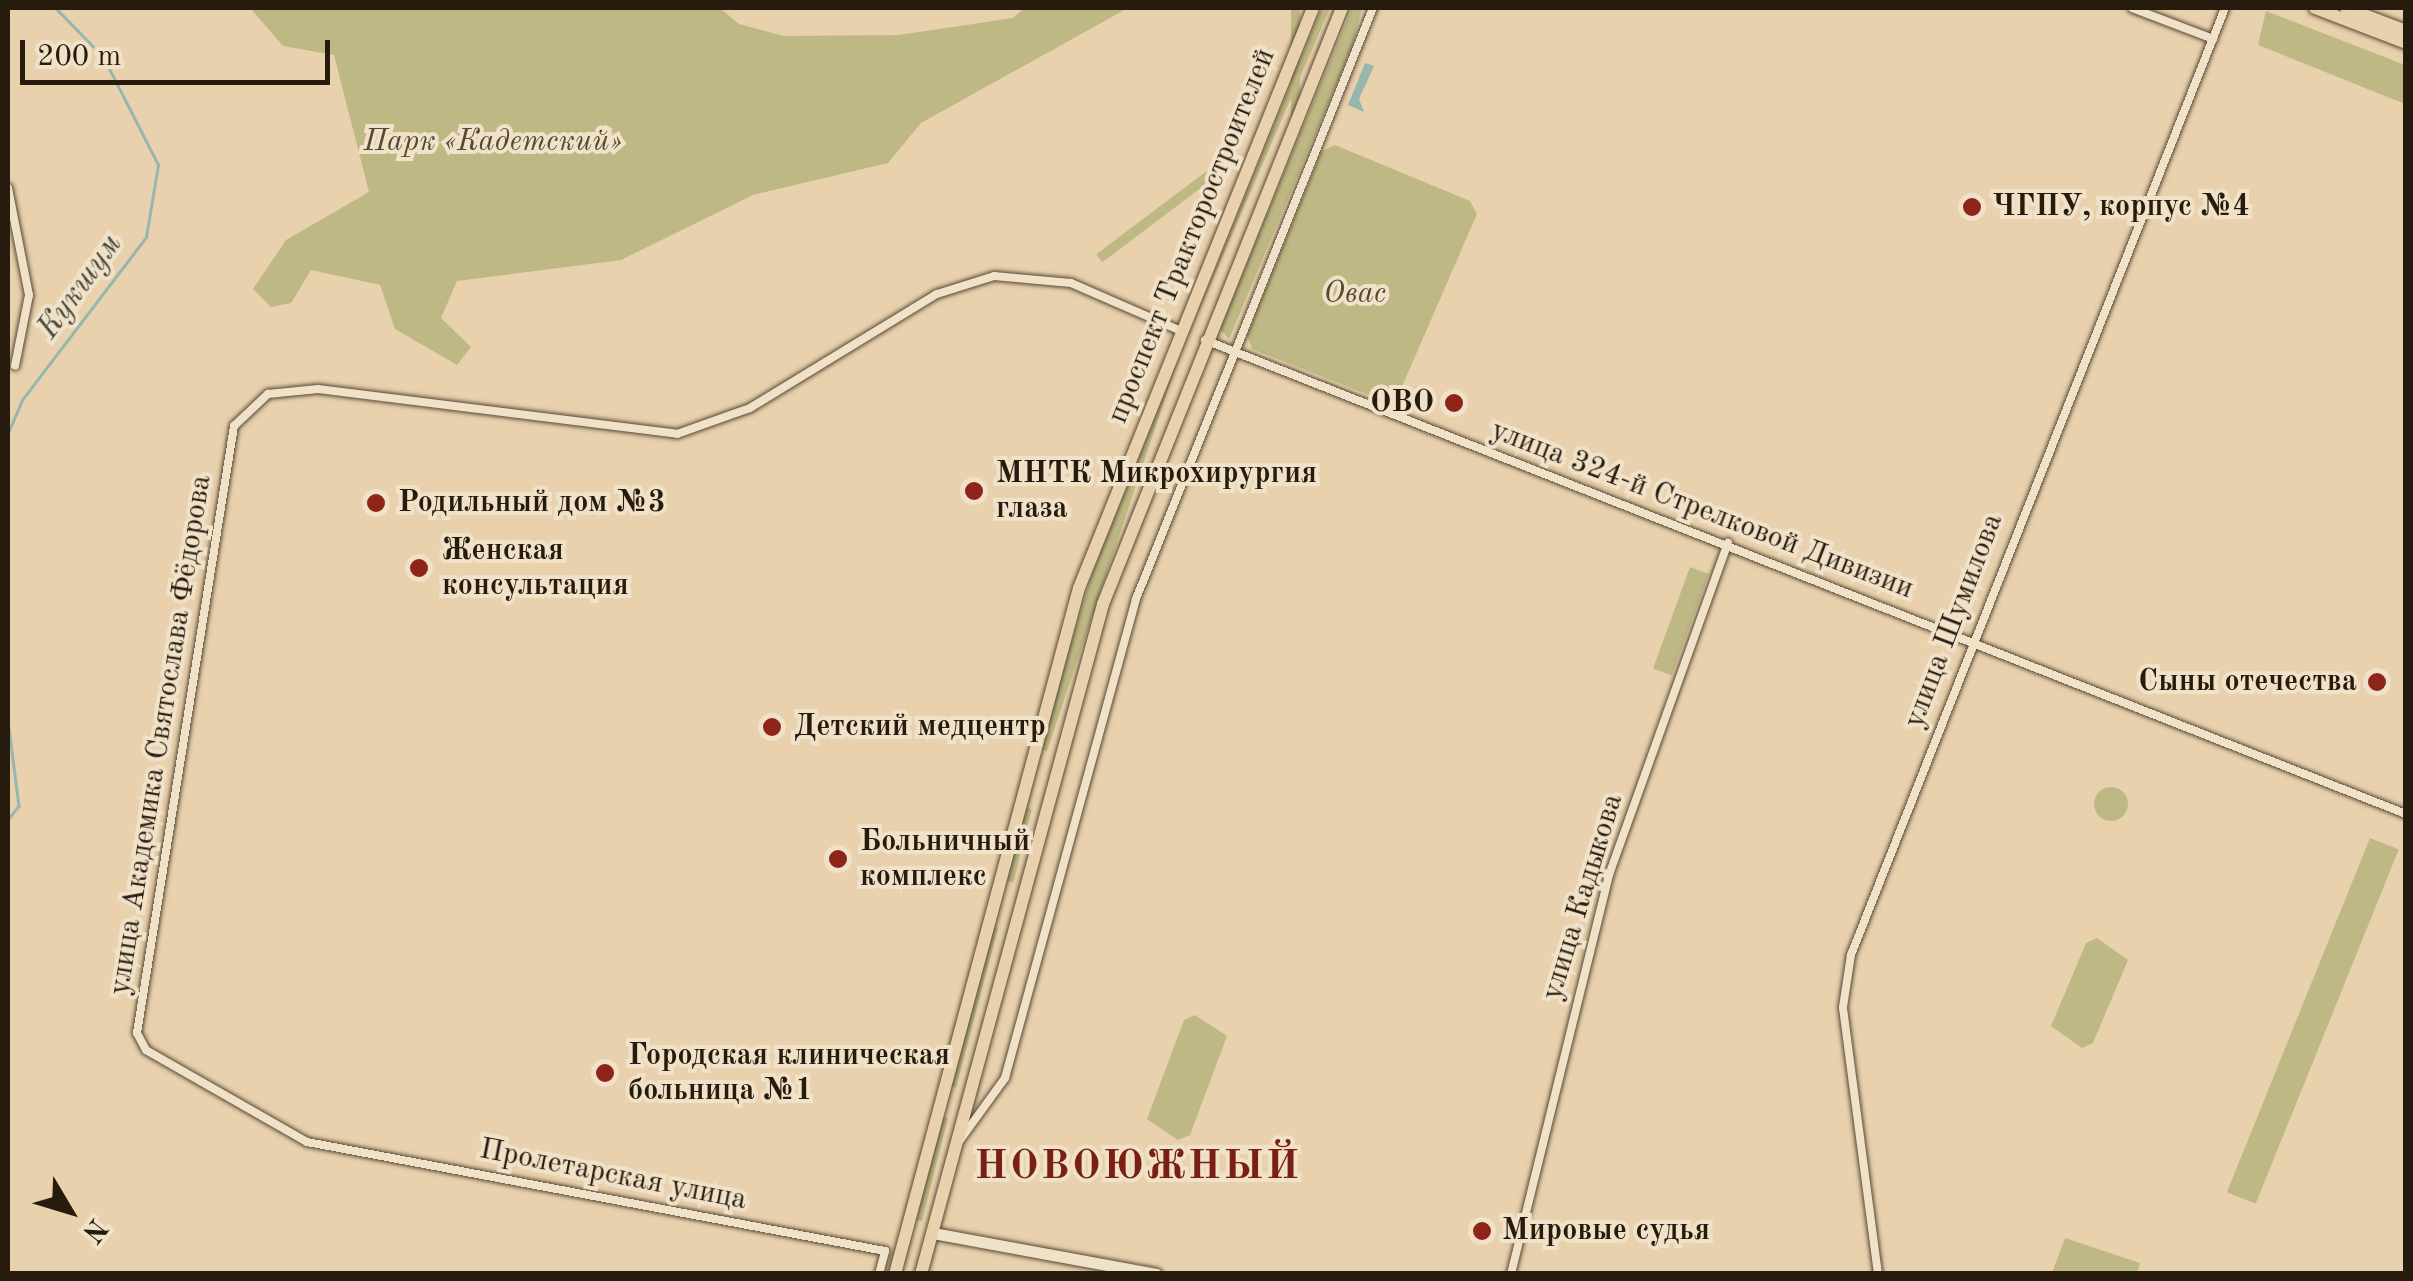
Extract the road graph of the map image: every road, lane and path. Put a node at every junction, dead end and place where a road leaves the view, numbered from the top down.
1 (1314, 8) edge
2 (1342, 8) edge
3 (1372, 8) edge
4 (2132, 8) edge
5 (2225, 8) edge
6 (2315, 8) edge
7 (2346, 8) edge
8 (2406, 31) edge
9 (2212, 39) junction
10 (2406, 43) edge
11 (8, 188) edge
12 (1179, 330) junction
13 (1204, 340) junction
14 (1232, 351) junction
15 (15, 366) dead end
16 (1728, 543) junction
17 (1970, 639) junction
18 (1029, 763) junction
19 (1054, 770) junction
20 (2406, 814) edge
21 (992, 904) junction
22 (1017, 910) junction
23 (146, 1050) joint
24 (940, 1102) junction
25 (965, 1108) junction
26 (955, 1146) junction
27 (932, 1232) junction
28 (905, 1234) junction
29 (885, 1252) junction
30 (880, 1274) edge
31 (895, 1274) edge
32 (921, 1274) edge
33 (1156, 1274) edge
34 (1511, 1274) edge
35 (1878, 1274) edge

1 - 12 main road, проспект Тракторостроителей
2 - 13 main road, проспект Тракторостроителей
3 - 14 street
4 - 9 street
5 - 9 street, улица Шумилова
6 - 10 main road
7 - 8 main road
9 - 17 street, улица Шумилова
11 - 15 street
12 - 13 main road
12 - 18 main road, проспект Тракторостроителей
12 - 23 street, улица Академика Святослава Фёдорова
13 - 14 street, улица 324-й Стрелковой Дивизии
13 - 19 main road, проспект Тракторостроителей
14 - 16 street, улица 324-й Стрелковой Дивизии
14 - 26 street
16 - 17 street, улица 324-й Стрелковой Дивизии
16 - 34 street, улица Кадыкова
17 - 20 street, улица 324-й Стрелковой Дивизии
17 - 35 street, улица Шумилова
18 - 19 main road
18 - 21 main road, проспект Тракторостроителей
19 - 22 main road, проспект Тракторостроителей
21 - 22 main road
21 - 24 main road, проспект Тракторостроителей
22 - 25 main road, проспект Тракторостроителей
23 - 29 street, Пролетарская улица
24 - 25 main road
24 - 28 main road, проспект Тракторостроителей
25 - 26 main road, проспект Тракторостроителей
26 - 27 main road, проспект Тракторостроителей
27 - 28 main road
27 - 32 main road, проспект Тракторостроителей
27 - 33 street
28 - 29 street
28 - 31 main road, проспект Тракторостроителей
29 - 30 street

